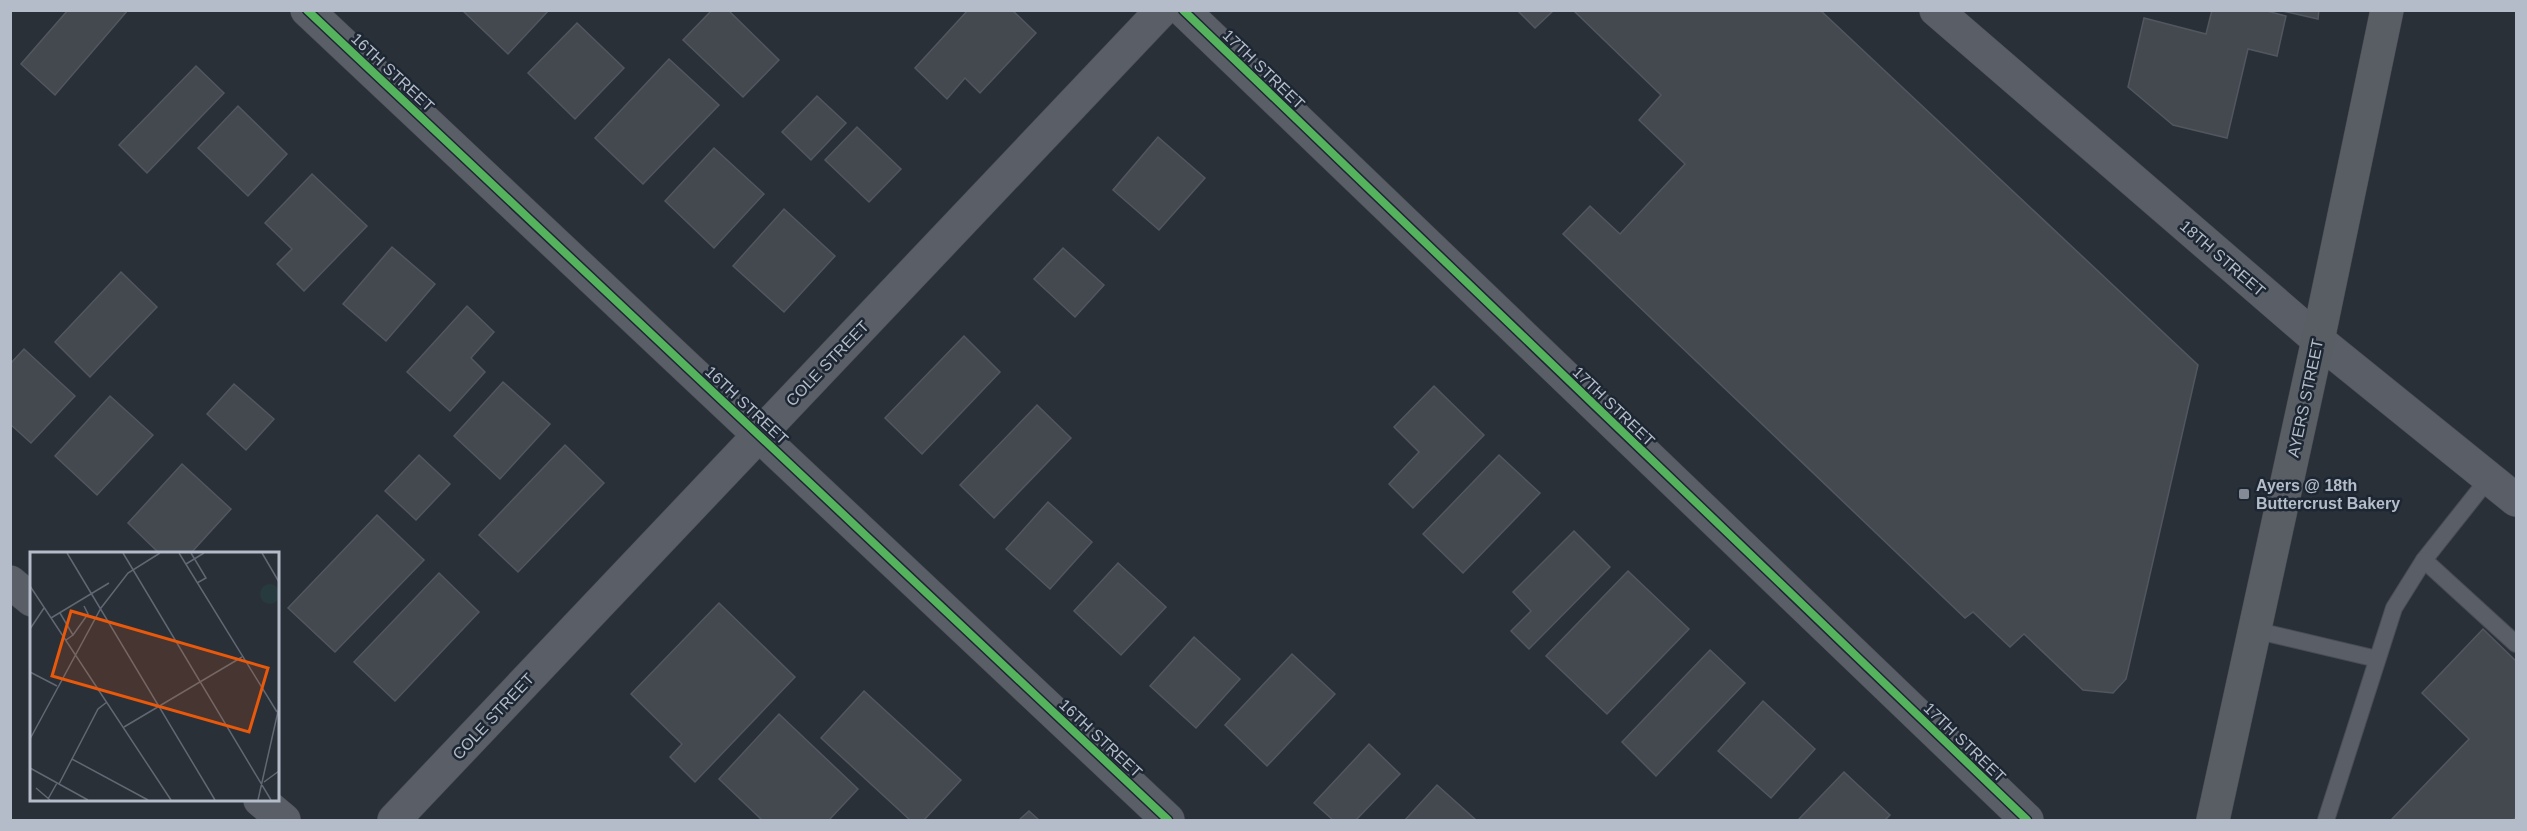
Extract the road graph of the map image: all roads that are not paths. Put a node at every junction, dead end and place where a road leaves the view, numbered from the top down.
1 (307, 10) edge
2 (1162, 10) edge
3 (1183, 10) edge
4 (1936, 10) edge
5 (2387, 10) edge
6 (2318, 340) junction
7 (759, 434) junction
8 (2489, 478) junction
9 (2517, 500) edge
10 (2424, 560) junction
11 (10, 582) edge
12 (30, 598) edge
13 (2254, 630) junction
14 (2517, 644) edge
15 (2377, 659) junction
16 (261, 801) edge
17 (284, 820) edge
18 (394, 820) edge
19 (1168, 820) edge
20 (2026, 820) edge
21 (2213, 820) edge
22 (2326, 820) edge

1 - 7 street, 16TH STREET
2 - 7 street, COLE STREET
3 - 20 street, 17TH STREET
4 - 6 street, 18TH STREET
5 - 6 main road, AYERS STREET
6 - 8 street, 18TH STREET
6 - 13 main road, AYERS STREET
7 - 18 street, COLE STREET
7 - 19 street, 16TH STREET
8 - 9 street, 18TH STREET
8 - 10 lane
10 - 14 lane
10 - 15 lane
11 - 12 street
13 - 15 lane
13 - 21 main road, AYERS STREET
15 - 22 lane
16 - 17 street

